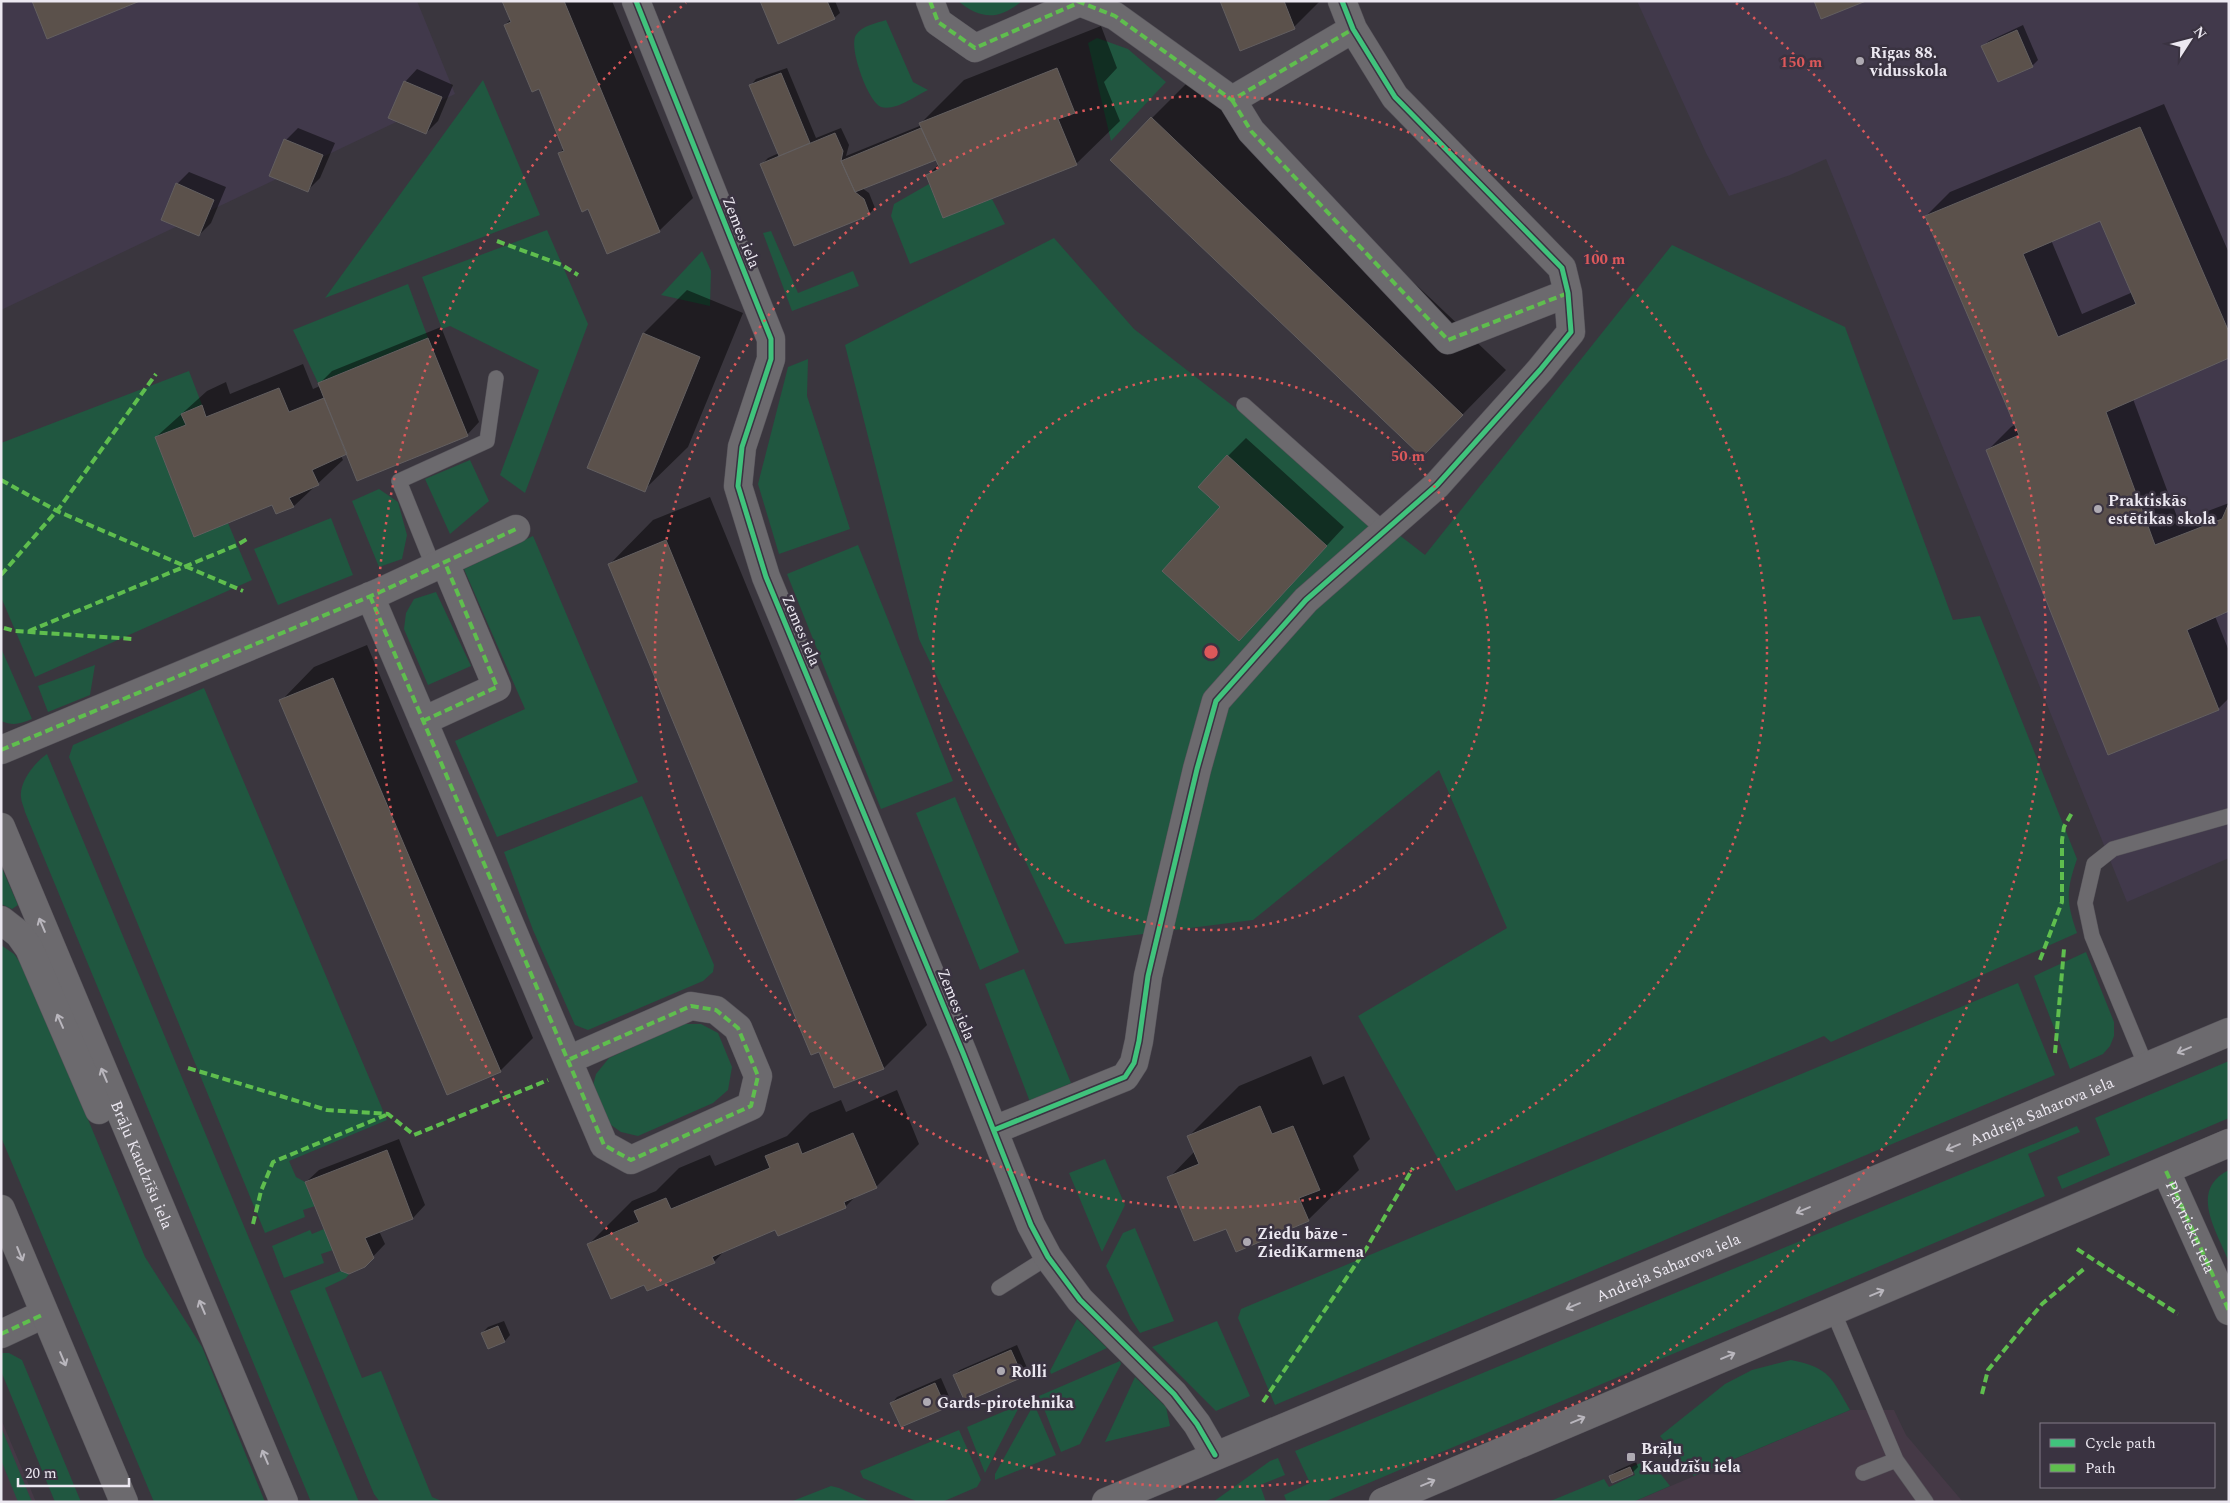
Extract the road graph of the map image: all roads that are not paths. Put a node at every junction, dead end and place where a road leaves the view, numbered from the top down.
1 (636, 1) edge
2 (930, 1) edge
3 (1342, 1) edge
4 (1077, 2) edge
5 (1353, 29) junction
6 (1232, 100) junction
7 (1568, 292) junction
8 (496, 378) dead end
9 (1244, 405) dead end
10 (516, 529) dead end
11 (1384, 530) junction
12 (440, 565) junction
13 (370, 596) junction
14 (423, 720) junction
15 (1, 750) edge
16 (2229, 816) edge
17 (1, 827) edge
18 (1, 920) edge
19 (2229, 1032) edge
20 (568, 1060) junction
21 (2146, 1066) junction
22 (994, 1130) junction
23 (2229, 1143) edge
24 (2166, 1171) junction
25 (1, 1209) edge
26 (1048, 1258) junction
27 (190, 1281) junction
28 (999, 1288) dead end
29 (1834, 1311) junction
30 (2229, 1311) edge
31 (44, 1314) junction
32 (1, 1334) edge
33 (1215, 1455) junction
34 (1896, 1460) junction
35 (1863, 1473) dead end
36 (1153, 1482) junction
37 (124, 1502) edge
38 (284, 1502) edge
39 (1106, 1502) edge
40 (1128, 1502) edge
41 (1383, 1502) edge
42 (1926, 1502) edge

1 - 22 street, Zemes iela
2 - 4 street
3 - 5 street
4 - 6 street
5 - 6 street
5 - 7 street
6 - 7 street
7 - 11 street
8 - 12 lane
9 - 11 lane
10 - 12 street
11 - 22 street
12 - 13 street
12 - 14 street
13 - 14 street
13 - 15 street
14 - 20 street
16 - 21 lane
27 -> 17 street, Brāļu Kaudzīšu iela
27 -> 18 street
19 -> 21 street, Andreja Saharova iela
20 - 20 street
21 -> 33 street, Andreja Saharova iela
22 - 26 street, Zemes iela
23 - 24 street
29 -> 24 street
24 - 30 street, Pļavnieku iela
25 -> 31 street
26 - 28 lane
26 - 33 street, Zemes iela
38 -> 27 street, Brāļu Kaudzīšu iela
29 - 34 lane
41 -> 29 street
31 - 32 street
31 -> 37 street
33 - 36 street, Andreja Saharova iela
34 - 35 lane
34 - 42 lane
36 - 39 street, Andreja Saharova iela
36 - 40 street

